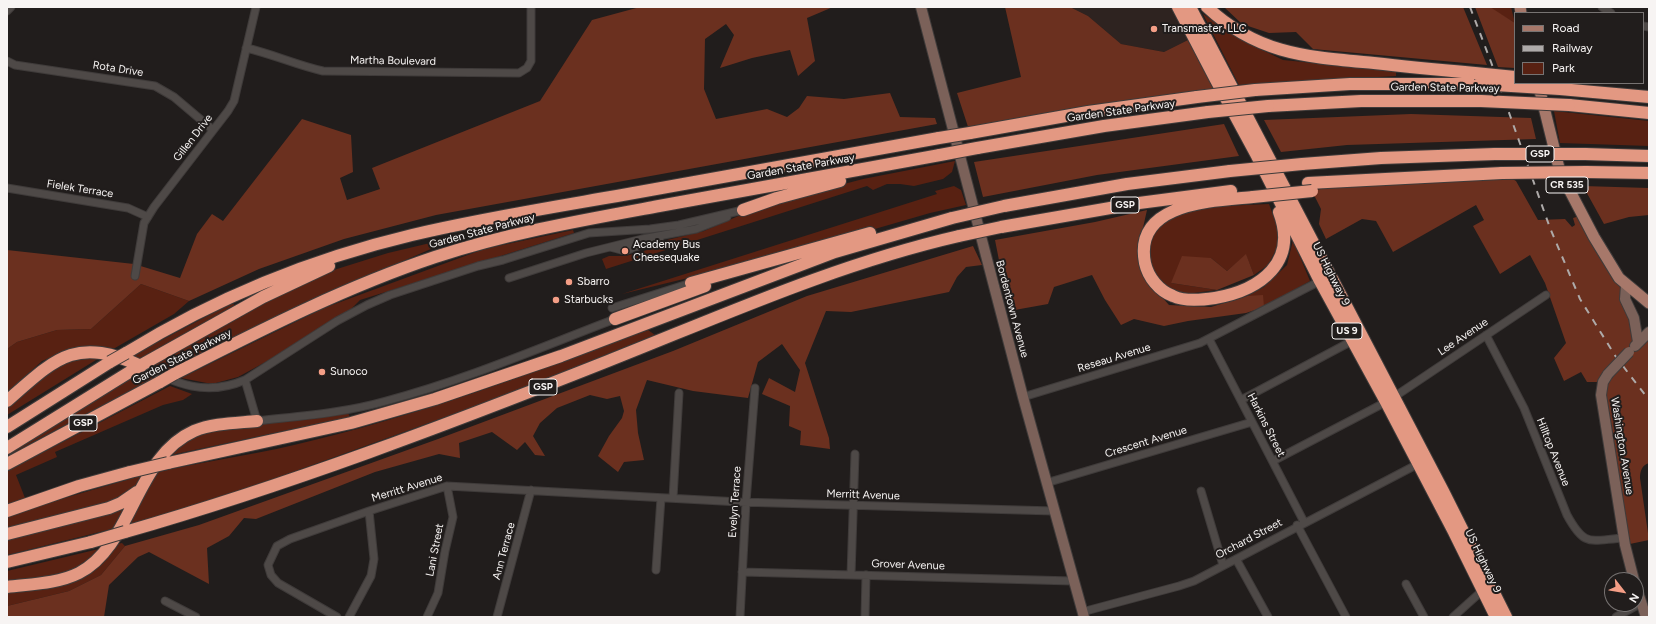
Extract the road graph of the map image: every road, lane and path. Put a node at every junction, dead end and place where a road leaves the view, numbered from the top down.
1 (11, 7) edge
2 (256, 7) edge
3 (531, 7) edge
4 (921, 7) edge
5 (1178, 7) edge
6 (1190, 7) edge
7 (1207, 7) edge
8 (7, 11) edge
9 (246, 48) junction
10 (7, 61) edge
11 (1514, 77) edge
12 (1477, 79) junction
13 (1514, 82) edge
14 (1538, 84) edge
15 (1538, 84) edge
16 (1563, 86) edge
17 (1644, 96) edge
18 (1649, 113) edge
19 (1234, 115) junction
20 (213, 130) junction
21 (1649, 156) edge
22 (899, 162) junction
23 (1649, 173) edge
24 (7, 188) edge
25 (1251, 193) junction
26 (743, 210) junction
27 (148, 217) junction
28 (952, 218) junction
29 (490, 219) junction
30 (767, 262) junction
31 (135, 276) dead end
32 (509, 278) dead end
33 (1320, 282) junction
34 (691, 283) joint
35 (1626, 285) junction
36 (1546, 295) dead end
37 (1649, 303) edge
38 (614, 313) junction
39 (1649, 332) edge
40 (1486, 334) junction
41 (1209, 339) junction
42 (1352, 342) junction
43 (1638, 342) junction
44 (141, 366) junction
45 (245, 380) junction
46 (755, 388) dead end
47 (679, 393) dead end
48 (1023, 397) junction
49 (1390, 399) junction
50 (1241, 400) junction
51 (7, 402) edge
52 (257, 421) junction
53 (1252, 422) junction
54 (7, 426) edge
55 (7, 448) edge
56 (855, 454) dead end
57 (1272, 461) junction
58 (7, 464) edge
59 (1418, 464) junction
60 (1046, 483) junction
61 (447, 486) junction
62 (143, 487) junction
63 (531, 490) junction
64 (1201, 491) dead end
65 (661, 498) junction
66 (673, 498) junction
67 (746, 502) junction
68 (854, 506) junction
69 (7, 511) edge
70 (369, 511) junction
71 (1054, 511) junction
72 (1301, 524) junction
73 (7, 534) edge
74 (1624, 538) junction
75 (1236, 558) junction
76 (7, 562) edge
77 (1223, 565) junction
78 (656, 570) dead end
79 (742, 572) junction
80 (1632, 572) edge
81 (851, 575) junction
82 (866, 575) junction
83 (1073, 581) junction
84 (1406, 584) dead end
85 (7, 587) edge
86 (1483, 590) junction
87 (165, 601) dead end
88 (1625, 612) edge
89 (1083, 615) edge
90 (1502, 616) edge
91 (196, 617) edge
92 (337, 617) edge
93 (349, 617) edge
94 (427, 617) edge
95 (497, 617) edge
96 (740, 617) edge
97 (865, 617) edge
98 (1268, 617) edge
99 (1346, 617) edge
100 (1424, 617) edge
101 (1453, 617) edge
102 (1616, 617) edge

1 - 8 street
2 - 9 street, Gillen Drive
3 - 9 street, Martha Boulevard
4 - 48 street, Bordentown Avenue
5 - 19 highway, US Highway 9 / US 9
6 - 49 highway, US Highway 9 / US 9
7 - 12 highway
9 - 20 street, Gillen Drive
10 - 20 street, Rota Drive
11 - 12 highway, bridge
12 - 13 highway, Garden State Parkway, bridge
12 - 29 highway, Garden State Parkway, bridge
14 - 16 highway, Garden State Parkway, bridge
15 - 35 main road, CR 535
16 - 17 highway, Garden State Parkway
18 - 22 highway, Garden State Parkway / GSP, bridge
19 - 25 highway
19 - 33 highway, US Highway 9 / US 9
20 - 27 street, Gillen Drive
21 - 28 highway, GSP, bridge
22 - 26 highway
22 - 58 highway, Garden State Parkway / GSP, bridge
23 - 25 highway, GSP, bridge
24 - 27 street, Fielek Terrace
25 - 76 highway, GSP, bridge
26 - 32 street
26 - 45 street
27 - 31 street, Gillen Drive
28 - 30 highway
28 - 69 highway, GSP, bridge
29 - 44 highway
29 - 54 highway, Garden State Parkway, bridge
30 - 34 highway
30 - 38 highway
33 - 41 street, Reseau Avenue
33 - 42 highway, US Highway 9 / US 9
34 - 38 street
35 - 37 main road, CR 535
35 - 43 street
36 - 40 street, Lee Avenue
38 - 52 street
39 - 43 street, Washington Avenue
40 - 49 street, Lee Avenue
40 - 74 street, Hilltop Avenue
41 - 48 street, Reseau Avenue
41 - 50 street, Harkins Street
42 - 49 highway, US Highway 9 / US 9
42 - 50 street
43 - 74 street, Washington Avenue, bridge
44 - 45 street
44 - 51 highway
44 - 55 highway
45 - 52 street
46 - 67 street, Evelyn Terrace
47 - 66 street
48 - 60 street, Bordentown Avenue
49 - 57 street, Lee Avenue
49 - 59 highway, US Highway 9 / US 9
49 - 90 highway, US Highway 9 / US 9
50 - 53 street, Harkins Street
52 - 62 highway
53 - 57 street, Harkins Street
53 - 60 street, Crescent Avenue
56 - 68 street
57 - 72 street, Harkins Street
59 - 72 street, Orchard Street
59 - 86 highway, US Highway 9 / US 9
60 - 71 street, Bordentown Avenue
61 - 63 street, Merritt Avenue
61 - 70 street, Merritt Avenue
61 - 94 street, Lani Street
62 - 73 highway
62 - 85 highway
63 - 65 street, Merritt Avenue
63 - 95 street, Ann Terrace
64 - 77 street
65 - 66 street, Merritt Avenue
65 - 78 street
66 - 67 street, Merritt Avenue
67 - 68 street, Merritt Avenue
67 - 79 street, Evelyn Terrace
68 - 71 street, Merritt Avenue
68 - 81 street
70 - 92 street, Merritt Avenue
70 - 93 street
71 - 83 street, Bordentown Avenue
72 - 75 street, Orchard Street
72 - 99 street, Harkins Street
74 - 80 street, Washington Avenue
75 - 77 street, Orchard Street
75 - 98 street
77 - 89 street, Orchard Street
79 - 81 street, Grover Avenue
79 - 96 street, Evelyn Terrace
81 - 82 street, Grover Avenue
82 - 83 street, Grover Avenue
82 - 97 street
83 - 89 street, Bordentown Avenue
84 - 100 street
86 - 90 highway, US Highway 9 / US 9
86 - 101 street
87 - 91 street
88 - 102 street

